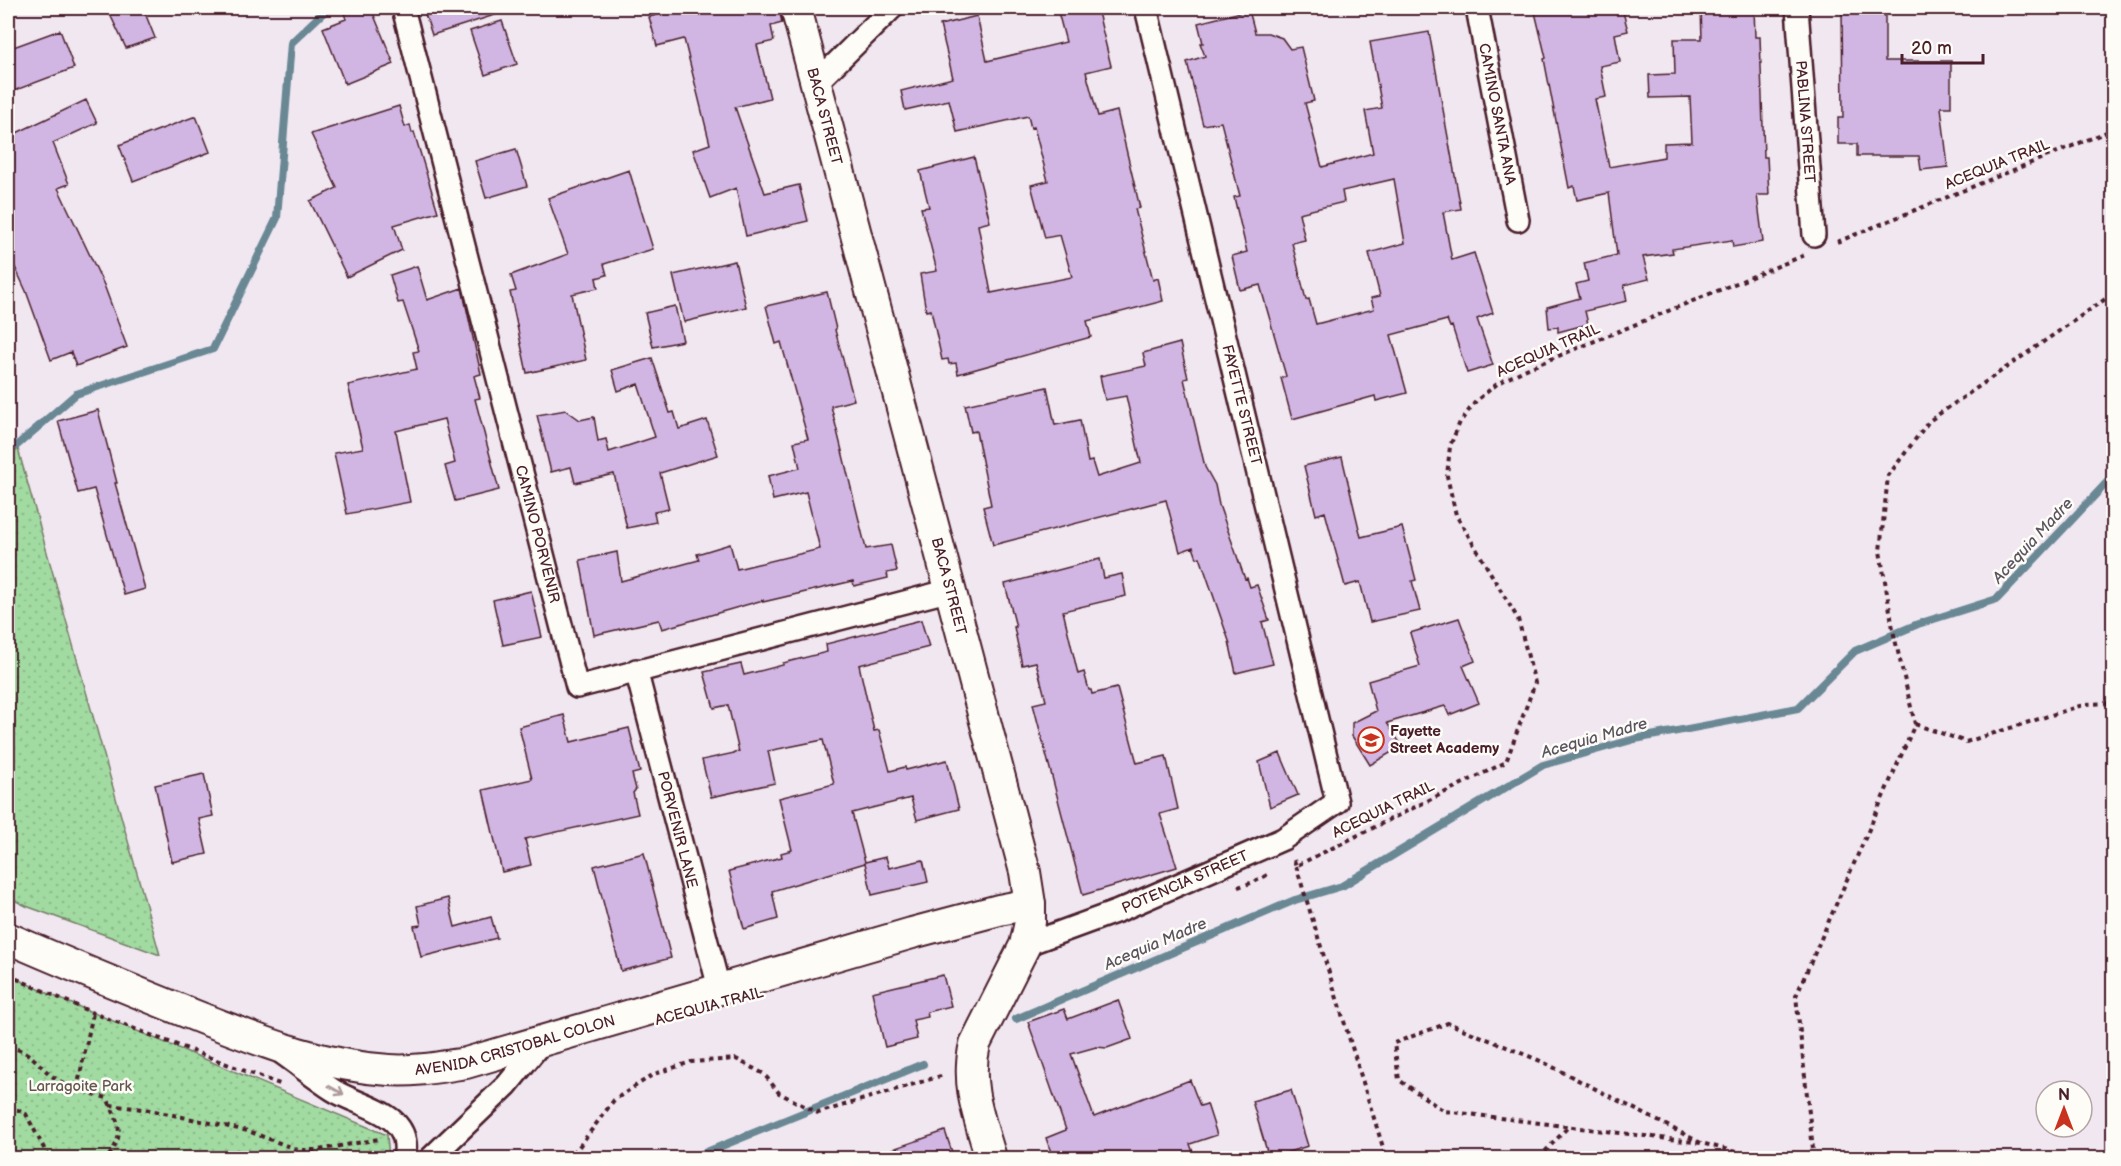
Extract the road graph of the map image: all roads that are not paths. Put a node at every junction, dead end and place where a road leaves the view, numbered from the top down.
1 (403, 8) edge
2 (796, 8) edge
3 (892, 8) edge
4 (1146, 8) edge
5 (1477, 8) edge
6 (1797, 8) edge
7 (816, 83) junction
8 (1518, 220) dead end
9 (1817, 245) road end
10 (951, 590) junction
11 (636, 670) junction
12 (1337, 802) joint
13 (1030, 903) junction
14 (8, 938) edge
15 (1025, 945) junction
16 (719, 988) junction
17 (541, 1043) junction
18 (271, 1045) junction
19 (404, 1158) edge
20 (431, 1158) edge
21 (992, 1158) edge

1 - 11 street, CAMINO PORVENIR
2 - 7 street, BACA STREET
3 - 7 street
4 - 12 street, FAYETTE STREET
5 - 8 street, CAMINO SANTA ANA
6 - 9 street, PABLINA STREET
7 - 10 street, BACA STREET
10 - 11 street, CAMINO PORVENIR
10 - 13 street, BACA STREET
11 - 16 street, PORVENIR LANE
12 - 15 street, POTENCIA STREET
13 - 15 street, BACA STREET
13 - 16 street, AVENIDA CRISTOBAL COLON
14 - 18 street, AVENIDA CRISTOBAL COLON
15 - 21 street, BACA STREET
16 - 17 street, AVENIDA CRISTOBAL COLON
17 - 18 street, AVENIDA CRISTOBAL COLON
17 - 20 street
18 -> 19 street

